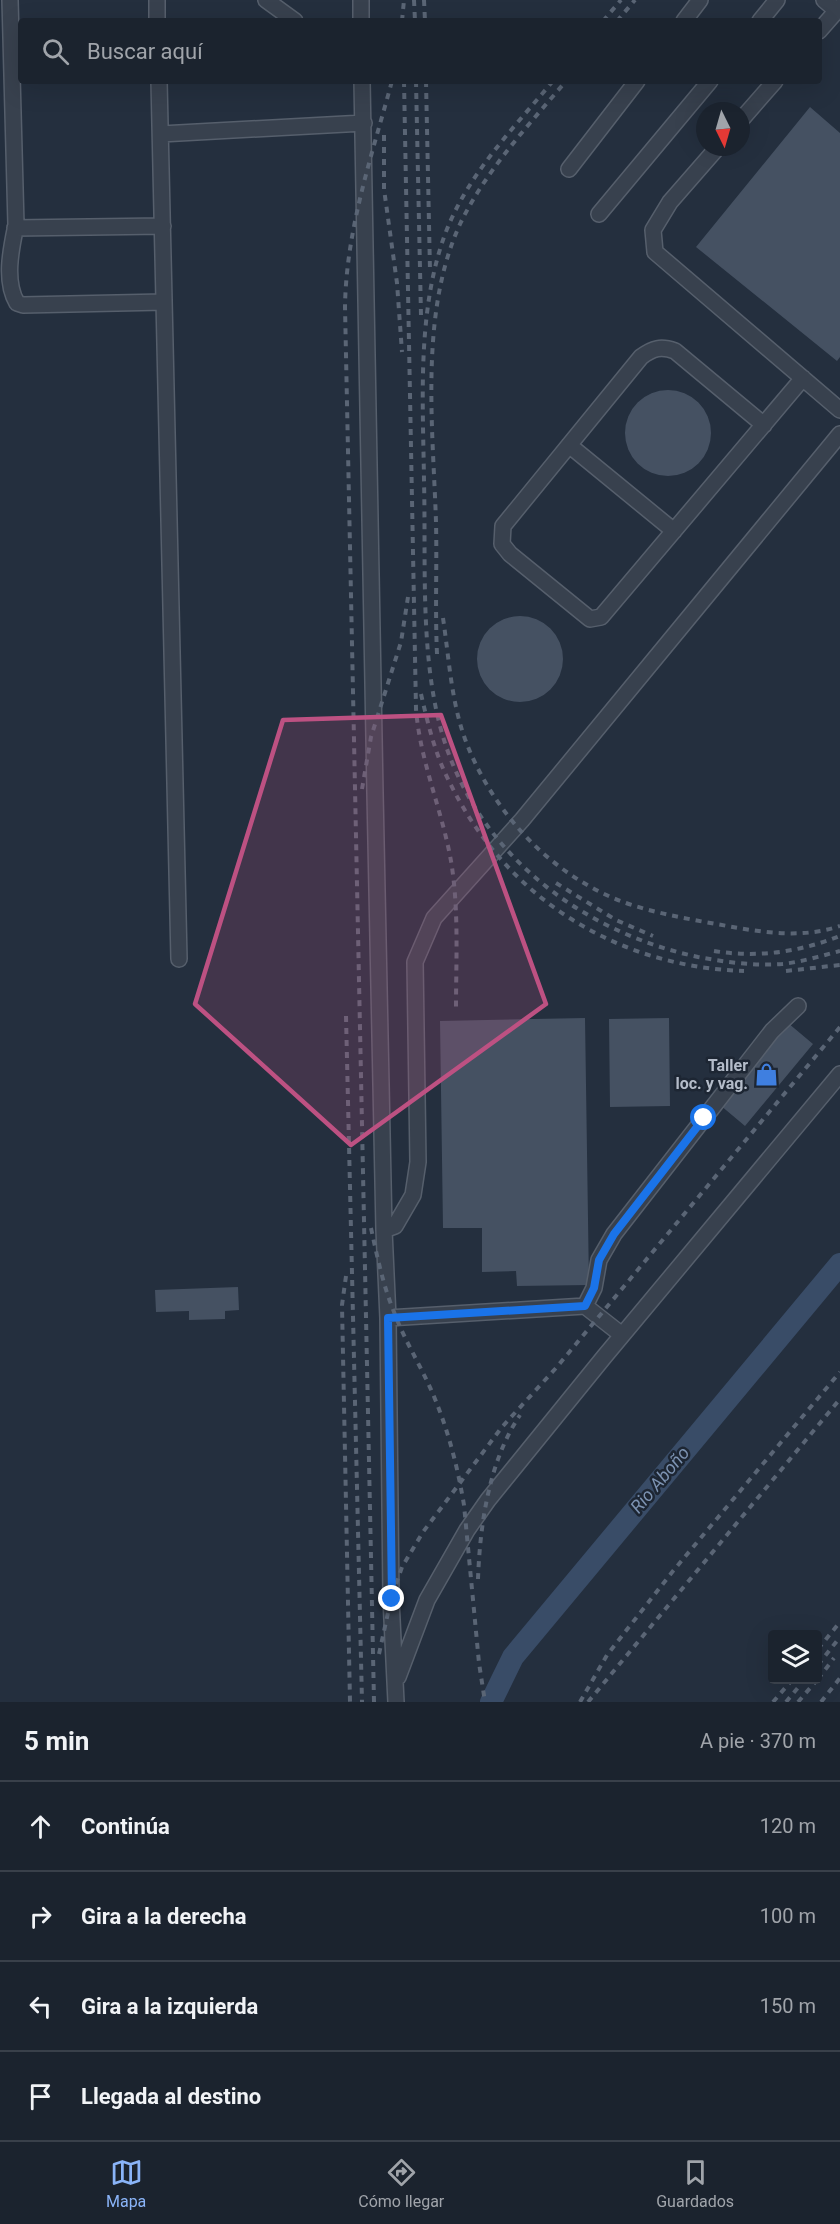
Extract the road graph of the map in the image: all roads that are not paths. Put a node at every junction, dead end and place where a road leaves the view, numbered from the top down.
1 (10, 0) edge
2 (157, 0) edge
3 (266, 0) edge
4 (360, 0) edge
5 (700, 0) edge
6 (777, 0) edge
7 (824, 0) edge
8 (838, 9) edge
9 (158, 18) edge
10 (291, 18) edge
11 (361, 18) edge
12 (686, 18) edge
13 (762, 18) edge
14 (822, 28) edge
15 (159, 84) edge
16 (362, 84) edge
17 (635, 84) edge
18 (707, 84) edge
19 (772, 84) edge
20 (750, 110) edge
21 (363, 123) junction
22 (161, 134) junction
23 (710, 156) edge
24 (569, 169) dead end
25 (599, 214) dead end
26 (163, 226) junction
27 (15, 228) junction
28 (164, 302) junction
29 (803, 378) junction
30 (840, 410) edge
31 (764, 424) junction
32 (840, 434) edge
33 (570, 446) junction
34 (674, 531) junction
35 (179, 959) dead end
36 (798, 1006) dead end
37 (840, 1074) edge
38 (384, 1230) junction
39 (585, 1306) junction
40 (388, 1318) junction
41 (622, 1335) junction
42 (395, 1682) junction
43 (396, 1702) edge

1 - 27 street
2 - 9 street
3 - 10 street
4 - 11 street
5 - 12 street
6 - 13 street
7 - 8 street
8 - 14 street
15 - 22 street
16 - 21 street
17 - 24 street
18 - 25 street
19 - 20 street
21 - 22 street
21 - 38 street
22 - 26 street
23 - 29 street
26 - 27 street
26 - 28 street
27 - 28 street
28 - 35 street
29 - 30 street
29 - 31 street
31 - 33 street
31 - 34 street
32 - 38 street
33 - 34 street
33 - 34 street
36 - 39 street
37 - 41 street
38 - 40 street
39 - 40 street
39 - 41 street
40 - 42 street
41 - 42 street
42 - 43 street

